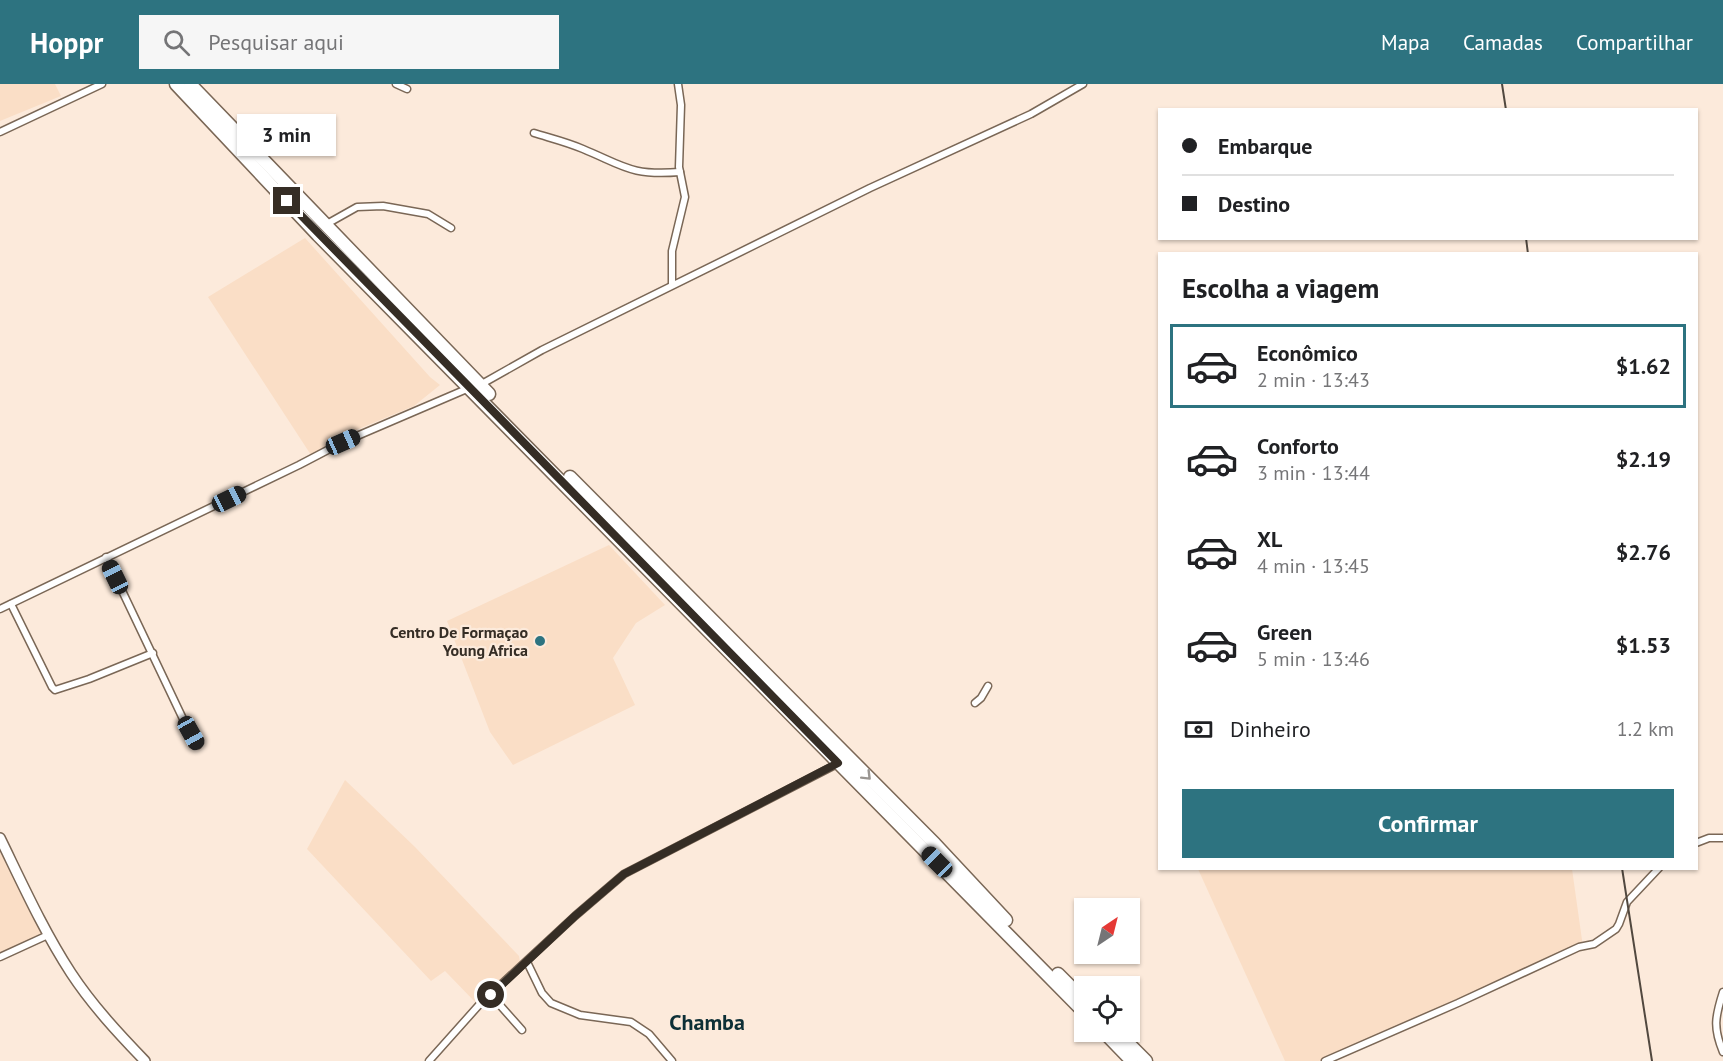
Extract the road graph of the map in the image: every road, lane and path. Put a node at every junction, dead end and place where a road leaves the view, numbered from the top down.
1 (102, 84) edge
2 (176, 84) edge
3 (190, 84) edge
4 (396, 84) edge
5 (678, 84) edge
6 (1083, 84) edge
7 (407, 89) dead end
8 (0, 132) edge
9 (534, 133) dead end
10 (680, 172) junction
11 (325, 225) junction
12 (451, 228) dead end
13 (672, 285) junction
14 (475, 386) junction
15 (106, 557) junction
16 (10, 603) junction
17 (0, 609) edge
18 (153, 653) junction
19 (988, 686) dead end
20 (975, 703) dead end
21 (198, 745) dead end
22 (838, 763) junction
23 (0, 838) edge
24 (1723, 838) edge
25 (1698, 842) edge
26 (1657, 870) edge
27 (48, 935) junction
28 (0, 957) edge
29 (527, 962) junction
30 (1074, 990) edge
31 (1723, 992) edge
32 (491, 995) junction
33 (1074, 1002) edge
34 (522, 1030) dead end
35 (1114, 1042) edge
36 (1127, 1042) edge
37 (1723, 1053) edge
38 (145, 1061) edge
39 (429, 1061) edge
40 (672, 1061) edge
41 (1132, 1061) edge
42 (1146, 1061) edge
43 (1325, 1061) edge

1 - 8 street
2 - 14 highway
3 - 11 highway
4 - 7 street
5 - 10 street
6 - 13 street
9 - 10 street
10 - 13 street
11 - 12 street
11 - 14 highway
13 - 14 street
14 - 15 street
14 - 22 highway
14 -> 30 highway
15 - 16 street
15 - 18 street
16 - 17 street
16 - 18 street
18 - 21 street
19 - 20 street
22 - 29 street
22 - 33 highway
23 - 27 main road
24 - 25 street
26 - 43 street
27 - 28 street
27 - 38 main road
29 - 32 street
29 - 40 street
31 - 37 street
32 - 34 street
32 - 39 street
35 - 41 highway
36 - 42 highway

